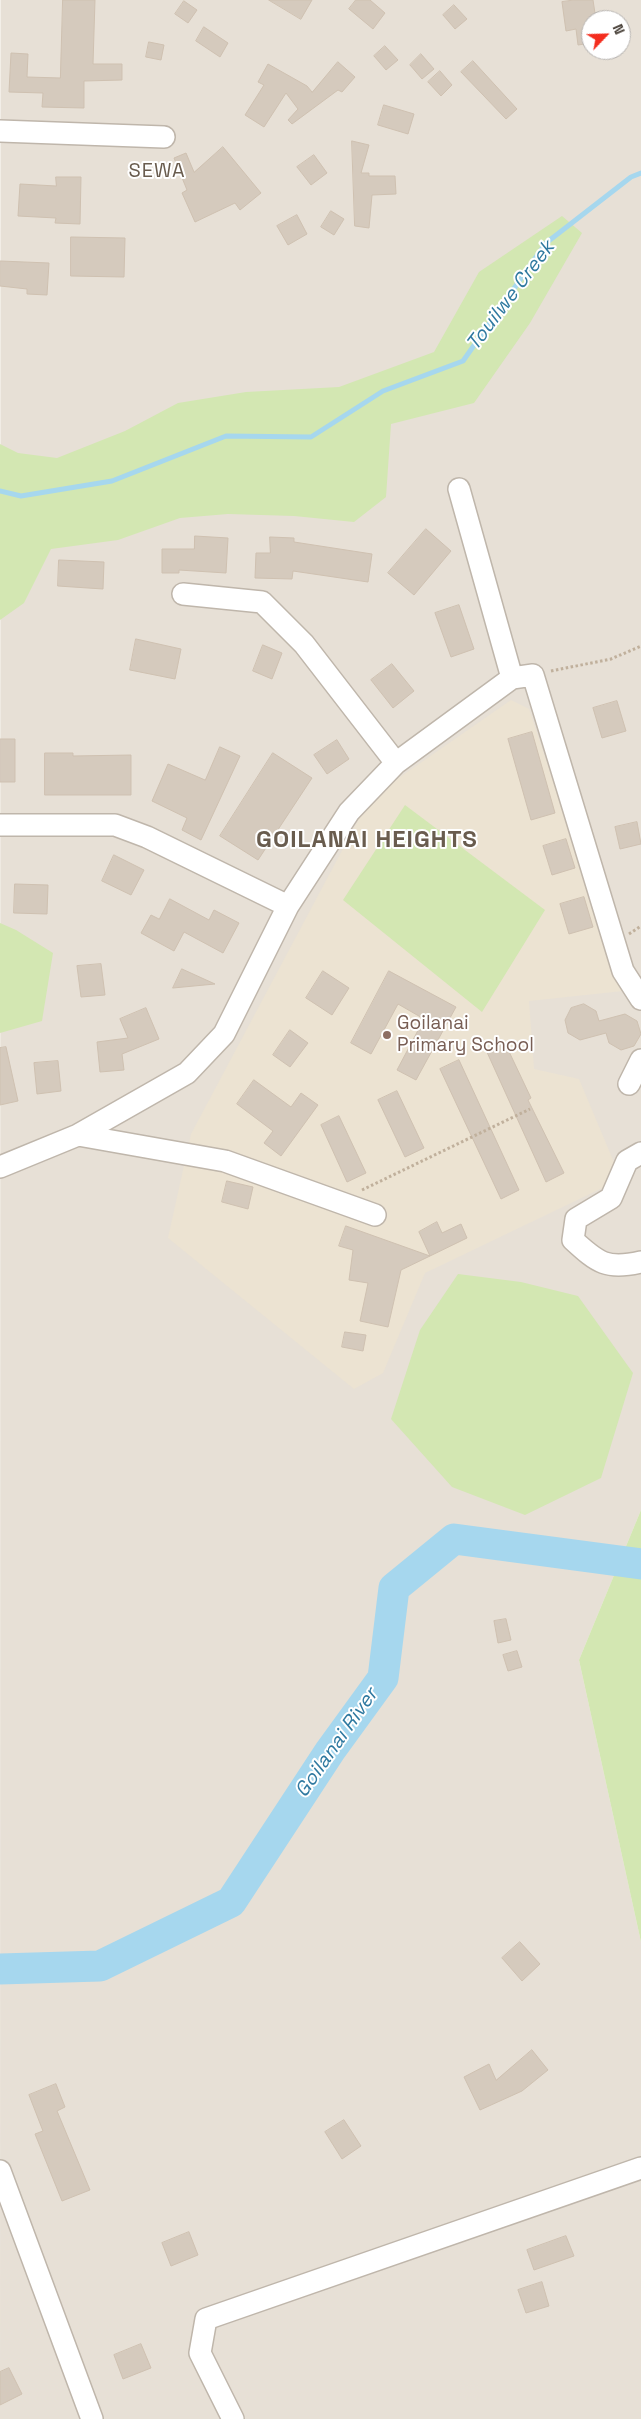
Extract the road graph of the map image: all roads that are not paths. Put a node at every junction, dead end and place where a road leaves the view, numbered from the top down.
1 (0, 130) edge
2 (164, 137) dead end
3 (459, 489) dead end
4 (183, 594) dead end
5 (512, 678) junction
6 (396, 763) junction
7 (0, 825) edge
8 (288, 906) junction
9 (641, 999) edge
10 (641, 1060) edge
11 (629, 1084) dead end
12 (78, 1136) junction
13 (641, 1153) edge
14 (0, 1167) edge
15 (375, 1216) dead end
16 (641, 1262) edge
17 (641, 2168) edge
18 (0, 2171) edge
19 (92, 2419) edge
20 (233, 2419) edge

1 - 2 street
3 - 5 street
4 - 6 street
5 - 6 street
5 - 9 street
6 - 8 street
7 - 8 street
8 - 12 street
10 - 11 street
12 - 14 street
12 - 15 street
13 - 16 street
17 - 20 street
18 - 19 street

